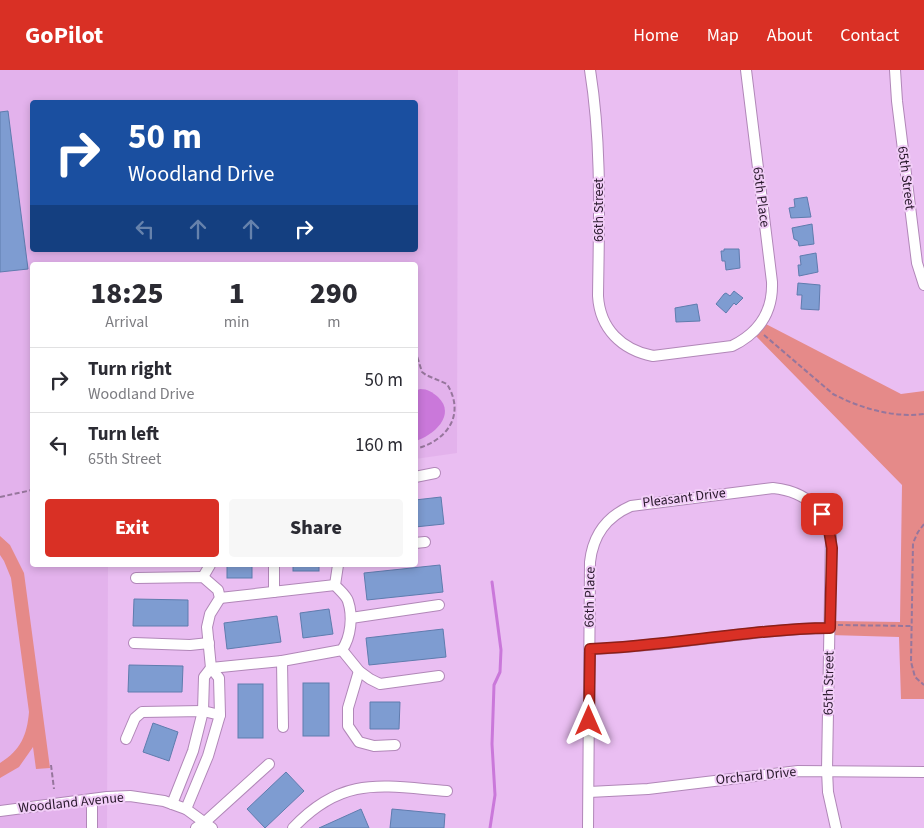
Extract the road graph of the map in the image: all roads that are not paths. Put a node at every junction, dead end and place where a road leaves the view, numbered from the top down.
1 (590, 70) edge
2 (746, 70) edge
3 (895, 70) edge
4 (924, 285) edge
5 (759, 326) joint
6 (435, 473) dead end
7 (418, 476) edge
8 (765, 488) joint
9 (608, 521) joint
10 (209, 567) edge
11 (274, 567) edge
12 (338, 567) edge
13 (203, 577) junction
14 (136, 578) dead end
15 (336, 585) junction
16 (274, 592) junction
17 (220, 598) junction
18 (439, 605) dead end
19 (351, 618) junction
20 (830, 626) junction
21 (134, 643) dead end
22 (209, 643) junction
23 (590, 649) junction
24 (342, 650) junction
25 (282, 661) junction
26 (211, 668) junction
27 (360, 671) junction
28 (439, 676) dead end
29 (203, 711) junction
30 (220, 715) junction
31 (283, 727) dead end
32 (126, 739) dead end
33 (395, 745) dead end
34 (269, 764) dead end
35 (827, 770) junction
36 (924, 772) edge
37 (447, 791) dead end
38 (589, 792) junction
39 (92, 799) junction
40 (172, 804) junction
41 (186, 809) junction
42 (0, 811) edge
43 (203, 824) edge
44 (92, 828) edge
45 (293, 828) edge
46 (588, 828) edge
47 (836, 828) edge

1 - 5 street, 66th Street
2 - 5 street, 65th Place
3 - 4 street, 65th Street
6 - 7 street
8 - 9 street, Pleasant Drive
8 - 20 street, 65th Street
9 - 23 street, 66th Place
10 - 13 street
11 - 16 street
12 - 15 street
13 - 14 street
13 - 17 street
15 - 16 street
15 - 19 street
16 - 17 street
17 - 22 street
18 - 19 street
19 - 24 street
20 - 23 street
20 - 35 street, 65th Street
21 - 22 street
22 - 26 street
23 - 38 street, 66th Place
24 - 25 street
24 - 27 street
25 - 26 street
25 - 31 street
26 - 29 street
26 - 30 street
27 - 28 street
27 - 33 street
29 - 30 street
29 - 32 street
29 - 40 street
30 - 41 street
34 - 43 street
35 - 36 street, Orchard Drive
35 - 38 street, Orchard Drive
35 - 47 street, 65th Street
37 - 45 street
38 - 46 street, 66th Place
39 - 40 street, Woodland Avenue
39 - 42 street, Woodland Avenue
39 - 44 street
40 - 41 street, Woodland Avenue
41 - 43 street, Woodland Avenue

